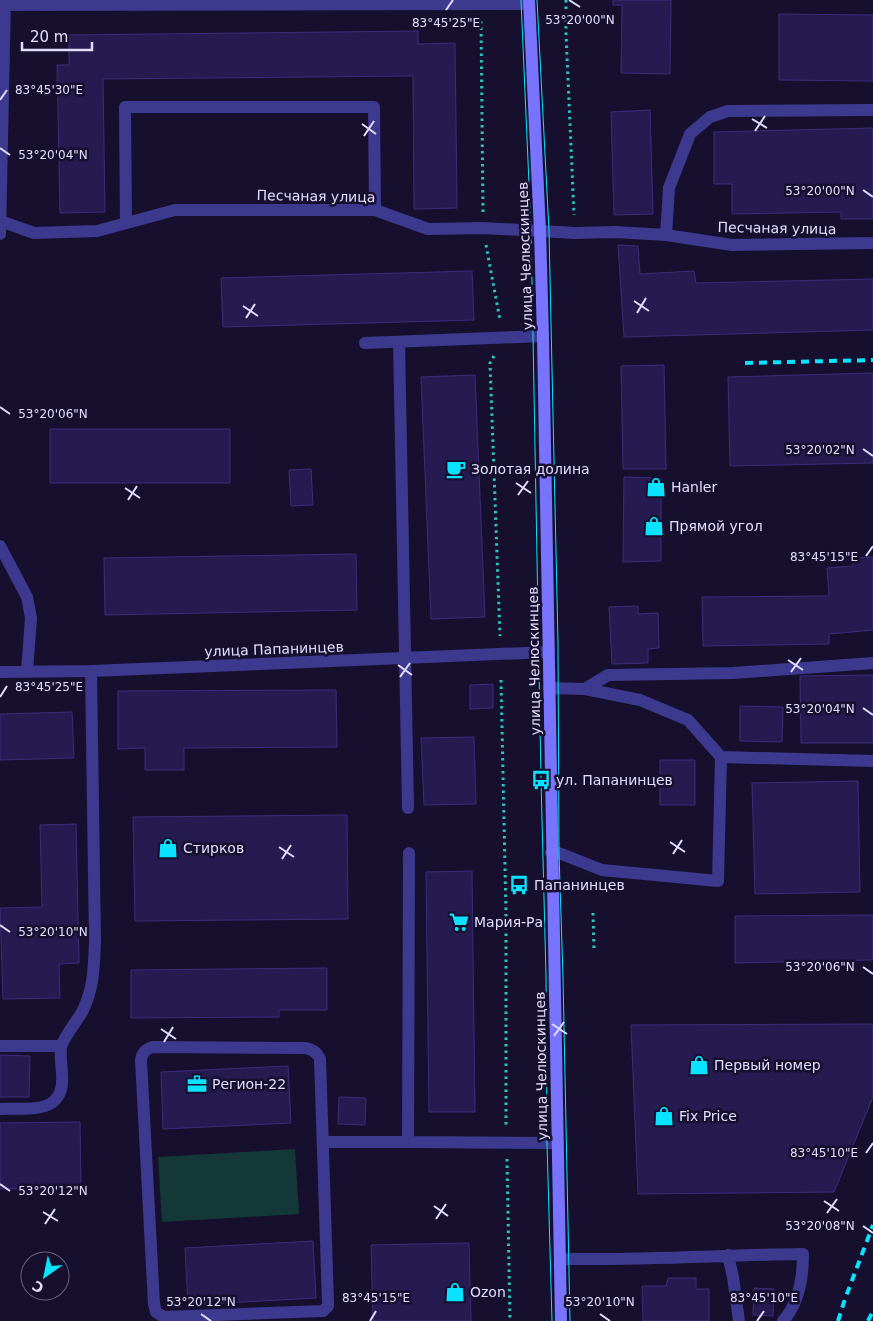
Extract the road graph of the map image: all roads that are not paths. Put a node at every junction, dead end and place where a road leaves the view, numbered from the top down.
1 (529, 2) edge
2 (3, 4) edge
3 (873, 110) edge
4 (375, 210) junction
5 (0, 222) edge
6 (126, 223) junction
7 (540, 231) junction
8 (0, 234) edge
9 (666, 235) junction
10 (873, 243) edge
11 (543, 336) junction
12 (399, 342) junction
13 (365, 343) dead end
14 (0, 546) edge
15 (549, 652) junction
16 (406, 658) junction
17 (873, 663) edge
18 (27, 671) junction
19 (91, 671) junction
20 (0, 672) edge
21 (550, 688) junction
22 (585, 689) junction
23 (721, 757) junction
24 (873, 761) edge
25 (408, 808) dead end
26 (410, 853) dead end
27 (552, 853) junction
28 (0, 1046) edge
29 (61, 1046) junction
30 (0, 1109) edge
31 (323, 1142) junction
32 (408, 1142) junction
33 (557, 1143) junction
34 (728, 1255) junction
35 (560, 1260) junction
36 (561, 1321) edge
37 (739, 1321) edge
38 (783, 1321) edge

1 - 2 street
1 - 7 main road, улица Челюскинцев
2 - 5 street
3 - 9 street
4 - 6 street, Песчаная улица
4 - 6 street
4 - 7 street, Песчаная улица
5 - 6 street, Песчаная улица
5 - 8 street
7 - 9 street, Песчаная улица
7 - 11 main road, улица Челюскинцев
9 - 10 street, Песчаная улица
11 - 12 street
11 - 15 main road, улица Челюскинцев
12 - 13 street
12 - 16 street
14 - 18 street
15 - 16 street, улица Папанинцев
15 - 21 main road, улица Челюскинцев
16 - 19 street, улица Папанинцев
16 - 25 street
17 - 22 street
18 - 19 street, улица Папанинцев
18 - 20 street, улица Папанинцев
19 - 29 street
21 - 22 street
21 - 27 main road, улица Челюскинцев
22 - 23 street
23 - 24 street
23 - 27 street
26 - 32 street
27 - 33 main road, улица Челюскинцев
28 - 29 street
29 - 30 street
31 - 31 street
31 - 32 street
32 - 33 street
33 - 35 main road, улица Челюскинцев
34 - 35 street
34 - 37 street
34 - 38 street
35 - 36 main road, улица Челюскинцев

